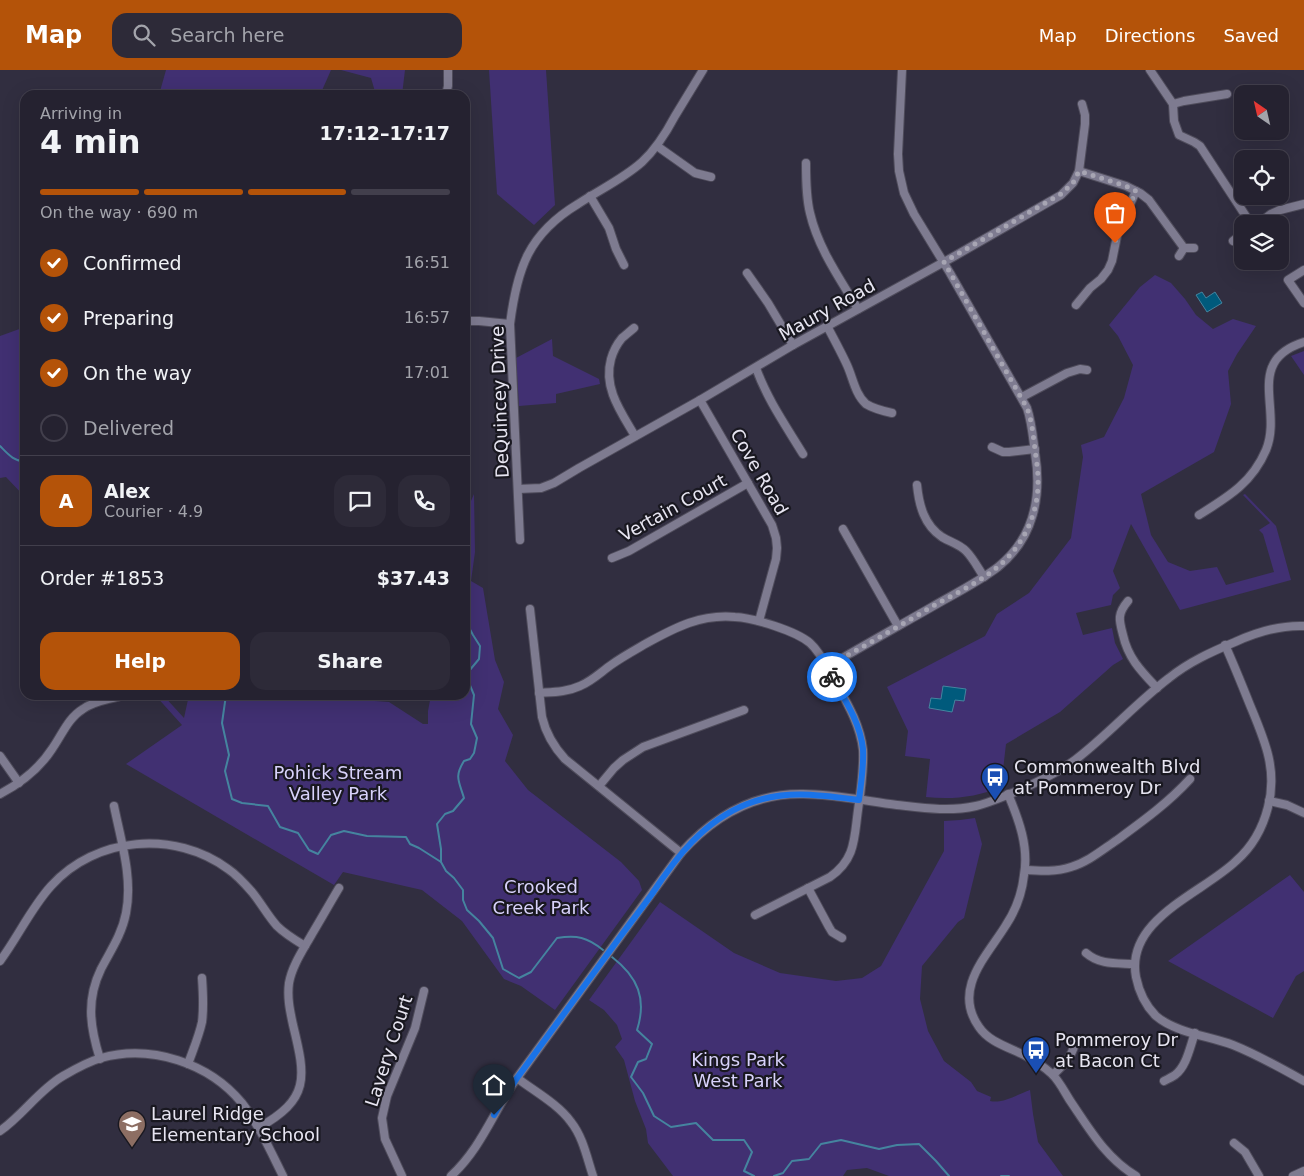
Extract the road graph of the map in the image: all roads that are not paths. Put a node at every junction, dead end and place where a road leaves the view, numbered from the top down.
1 (448, 70) edge
2 (703, 70) edge
3 (902, 70) edge
4 (1150, 70) edge
5 (446, 90) edge
6 (1227, 94) dead end
7 (1082, 104) dead end
8 (1173, 104) junction
9 (657, 146) junction
10 (806, 164) dead end
11 (1079, 171) junction
12 (711, 177) dead end
13 (1136, 191) junction
14 (590, 196) junction
15 (1304, 204) edge
16 (1245, 215) edge
17 (1271, 215) edge
18 (1184, 248) junction
19 (1194, 248) dead end
20 (1179, 256) dead end
21 (944, 262) junction
22 (624, 265) dead end
23 (1304, 270) edge
24 (746, 273) dead end
25 (1304, 304) edge
26 (1076, 305) dead end
27 (858, 309) junction
28 (470, 321) edge
29 (510, 324) junction
30 (828, 326) junction
31 (634, 328) dead end
32 (1304, 342) edge
33 (793, 345) junction
34 (756, 368) junction
35 (1087, 370) dead end
36 (1022, 397) junction
37 (700, 400) junction
38 (892, 413) dead end
39 (635, 436) junction
40 (992, 447) dead end
41 (1035, 449) junction
42 (803, 454) dead end
43 (748, 483) junction
44 (917, 485) dead end
45 (518, 489) junction
46 (1199, 515) dead end
47 (842, 529) dead end
48 (520, 540) dead end
49 (612, 558) dead end
50 (984, 577) junction
51 (1128, 602) dead end
52 (530, 609) dead end
53 (759, 621) junction
54 (898, 626) junction
55 (1304, 626) edge
56 (1226, 646) junction
57 (827, 667) junction
58 (1157, 688) junction
59 (539, 693) junction
60 (104, 700) edge
61 (744, 710) dead end
62 (0, 756) edge
63 (1190, 779) dead end
64 (19, 783) junction
65 (599, 786) junction
66 (0, 794) edge
67 (1008, 794) junction
68 (859, 800) junction
69 (1270, 801) junction
70 (114, 806) dead end
71 (1304, 813) edge
72 (122, 846) junction
73 (681, 853) junction
74 (1025, 870) junction
75 (339, 888) dead end
76 (808, 888) junction
77 (755, 916) dead end
78 (842, 938) dead end
79 (305, 946) junction
80 (1086, 953) dead end
81 (0, 961) edge
82 (1134, 964) junction
83 (202, 978) dead end
84 (424, 991) dead end
85 (1195, 1033) junction
86 (1075, 1043) dead end
87 (100, 1059) junction
88 (188, 1064) junction
89 (1053, 1075) junction
90 (517, 1078) junction
91 (1164, 1081) dead end
92 (1304, 1081) edge
93 (258, 1128) junction
94 (0, 1131) edge
95 (1234, 1143) dead end
96 (1304, 1171) edge
97 (284, 1176) edge
98 (402, 1176) edge
99 (451, 1176) edge
100 (594, 1176) edge
101 (1136, 1176) edge
102 (1259, 1176) edge
103 (1293, 1176) edge

1 - 5 street
2 - 9 street, DeQuincey Drive
3 - 21 street
4 - 8 street
6 - 8 street
7 - 11 street, Maury Road
8 - 16 street
9 - 12 street
9 - 14 street, DeQuincey Drive
10 - 27 street
11 - 13 street
11 - 21 street, Maury Road
13 - 18 street
13 - 26 street
14 - 22 street
14 - 29 street, DeQuincey Drive
15 - 17 street
18 - 19 street
18 - 20 street
21 - 27 street, Maury Road
21 - 36 street
23 - 25 street
24 - 33 street
27 - 30 street, Maury Road
28 - 29 street
29 - 45 street, DeQuincey Drive
30 - 33 street, Maury Road
30 - 38 street
31 - 39 street
32 - 46 street
33 - 34 street, Maury Road
34 - 37 street, Maury Road
34 - 42 street
35 - 36 street
36 - 41 street
37 - 39 street, Maury Road
37 - 43 street, Cove Road
39 - 45 street, Maury Road
40 - 41 street
41 - 50 street
43 - 49 street, Vertain Court
43 - 53 street, Cove Road
44 - 50 street
45 - 48 street, DeQuincey Drive
47 - 54 street
50 - 54 street
51 - 58 street
52 - 59 street
53 - 57 street
53 - 59 street
54 - 57 street
55 - 56 street
56 - 58 street
56 - 69 street
57 - 68 street
58 - 67 street
59 - 65 street
60 - 64 street
61 - 65 street
62 - 64 street
63 - 74 street
64 - 66 street
65 - 73 street
67 - 68 street
67 - 74 street
68 - 73 street
68 - 76 street
69 - 71 street
69 - 82 street
70 - 72 street
72 - 79 street
72 - 81 street
72 - 87 street
73 - 90 street
74 - 89 street
75 - 79 street
76 - 77 street
76 - 78 street
79 - 93 street
80 - 82 street
82 - 85 street
83 - 88 street
84 - 98 street, Lavery Court
85 - 91 street
85 - 92 street
86 - 89 street
87 - 88 street
87 - 94 street
88 - 93 street
89 - 101 street
90 - 99 street
90 - 100 street
93 - 97 street
95 - 102 street
96 - 103 street

